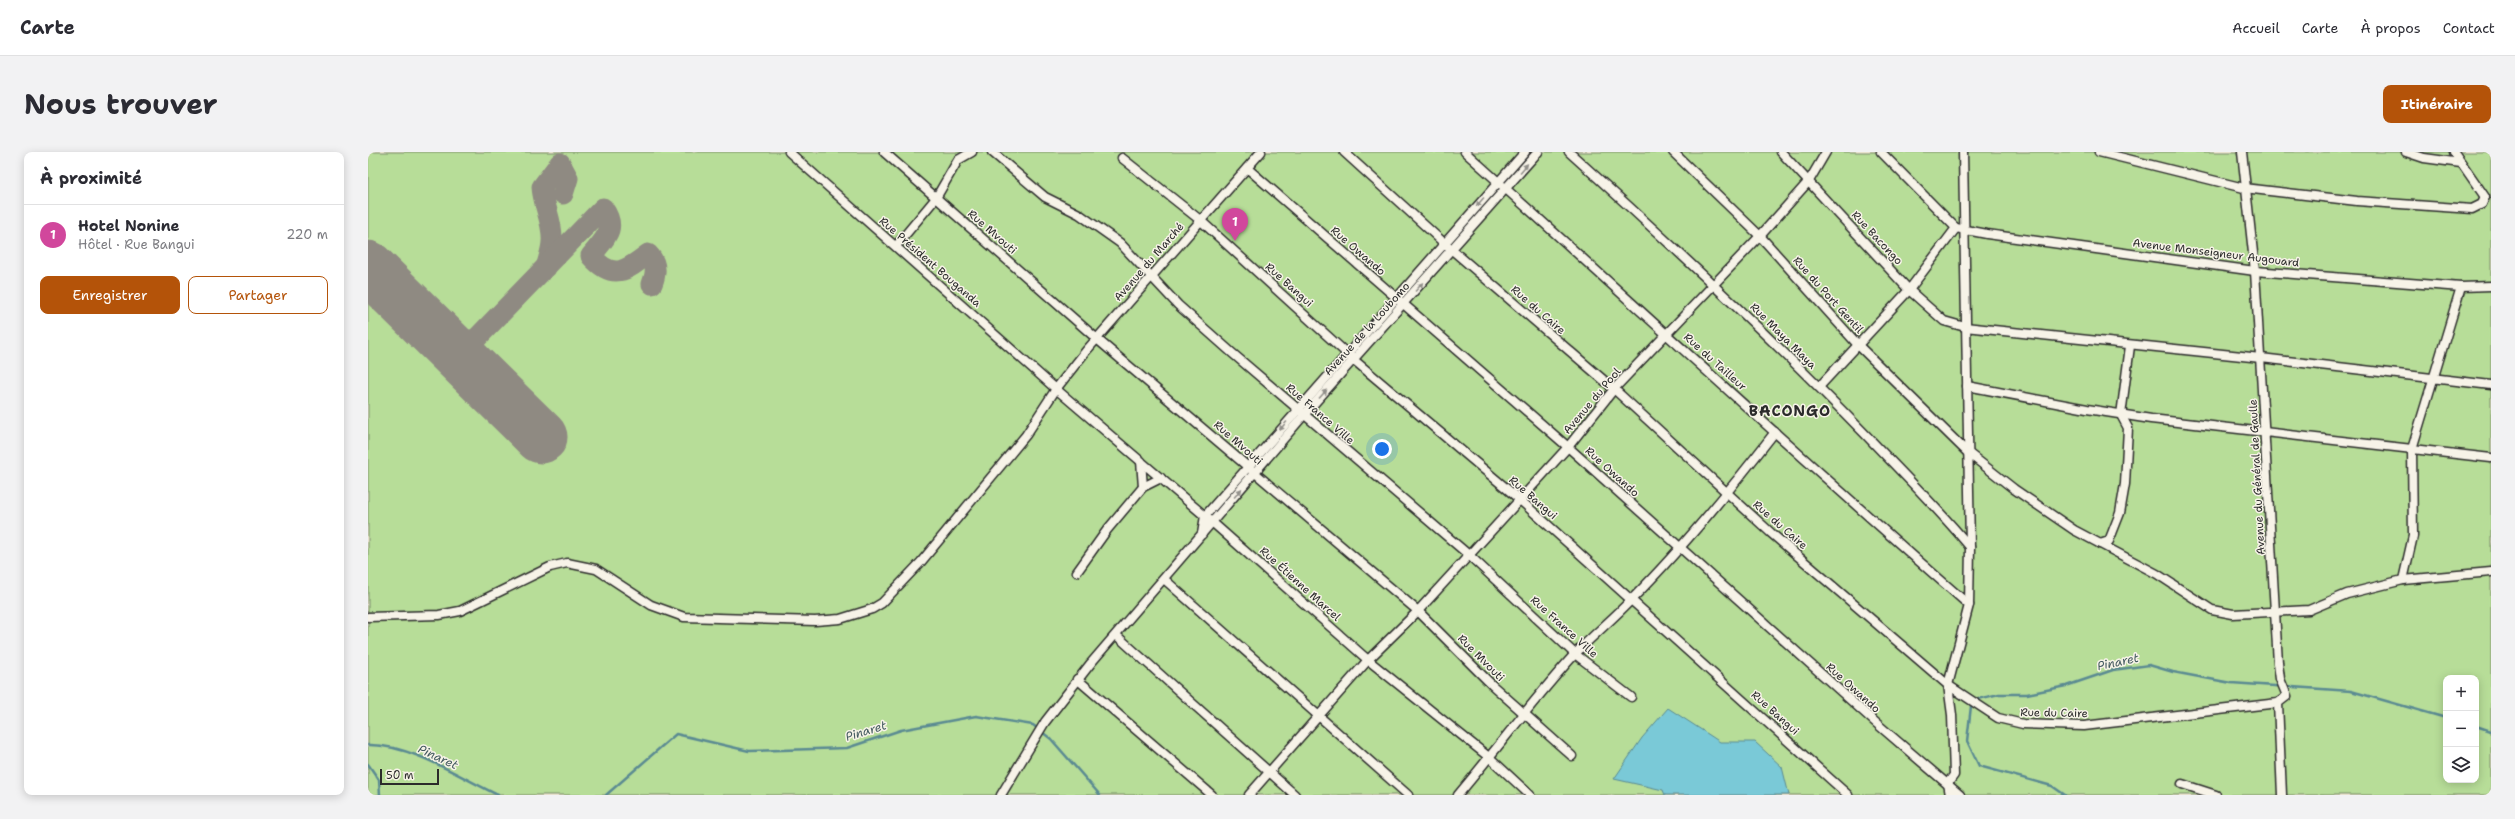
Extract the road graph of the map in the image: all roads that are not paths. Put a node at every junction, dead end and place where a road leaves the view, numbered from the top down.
1 (789, 152) edge
2 (884, 152) edge
3 (972, 152) edge
4 (992, 152) edge
5 (1261, 152) edge
6 (1344, 152) edge
7 (1465, 152) edge
8 (1525, 152) edge
9 (1538, 152) edge
10 (1570, 152) edge
11 (1673, 152) edge
12 (1781, 152) edge
13 (1826, 152) edge
14 (1880, 152) edge
15 (1963, 152) edge
16 (2099, 152) edge
17 (2242, 152) edge
18 (2406, 152) edge
19 (2454, 152) edge
20 (1122, 158) dead end
21 (2461, 163) junction
22 (1247, 168) junction
23 (1809, 181) junction
24 (1498, 182) junction
25 (1506, 188) junction
26 (2244, 188) junction
27 (936, 198) junction
28 (1200, 220) junction
29 (1956, 228) junction
30 (1964, 229) junction
31 (1760, 236) junction
32 (1444, 243) junction
33 (896, 246) junction
34 (1452, 250) junction
35 (2255, 272) junction
36 (1151, 276) junction
37 (1714, 284) junction
38 (2490, 284) edge
39 (2461, 287) junction
40 (1910, 290) junction
41 (1395, 298) junction
42 (1404, 305) junction
43 (1965, 327) junction
44 (1667, 333) junction
45 (1097, 339) junction
46 (1859, 346) junction
47 (2130, 346) junction
48 (1347, 353) junction
49 (2261, 358) junction
50 (1354, 360) junction
51 (2434, 380) junction
52 (2491, 385) edge
53 (1967, 386) junction
54 (1818, 387) junction
55 (1056, 389) junction
56 (1614, 390) junction
57 (1297, 410) junction
58 (1304, 415) junction
59 (2120, 415) junction
60 (1775, 432) junction
61 (2265, 433) junction
62 (1568, 447) junction
63 (2412, 449) junction
64 (1967, 452) junction
65 (2491, 458) edge
66 (1141, 461) junction
67 (1248, 467) junction
68 (1255, 473) junction
69 (1161, 478) junction
70 (1143, 487) junction
71 (1727, 494) junction
72 (1519, 499) junction
73 (1205, 516) junction
74 (1212, 522) junction
75 (1202, 536) junction
76 (2100, 544) junction
77 (1970, 546) junction
78 (1679, 547) junction
79 (1470, 556) junction
80 (1077, 572) dead end
81 (2491, 572) edge
82 (1164, 579) junction
83 (2403, 580) junction
84 (1632, 600) junction
85 (1969, 605) junction
86 (1418, 611) junction
87 (2276, 612) junction
88 (368, 617) edge
89 (1116, 635) junction
90 (1575, 654) junction
91 (1368, 660) junction
92 (1077, 680) junction
93 (1948, 685) junction
94 (1632, 697) dead end
95 (2278, 703) junction
96 (1523, 713) junction
97 (1318, 716) junction
98 (1572, 756) dead end
99 (1490, 758) junction
100 (1270, 773) junction
101 (1948, 784) junction
102 (2182, 784) dead end
103 (1001, 795) edge
104 (1212, 795) edge
105 (1249, 795) edge
106 (1295, 795) edge
107 (1408, 795) edge
108 (1458, 795) edge
109 (1530, 795) edge
110 (1848, 795) edge
111 (1950, 795) edge
112 (1960, 795) edge
113 (2216, 795) edge
114 (2282, 795) edge

1 - 33 street, Rue Président Bouganda
2 - 27 street, Rue Mvouti
3 - 27 street
4 - 36 street, Rue France Ville
5 - 22 street, Avenue du Marché
6 - 32 street, Rue du Caire
7 - 24 street, Rue du Tailleur
8 - 24 street, Avenue de la Loubomo
25 -> 9 street, Avenue de la Loubomo
10 - 37 street, Rue Maya Maya
11 - 31 street, Rue du Port Gentil
12 - 23 street, Rue Bacongo
13 - 23 street, Avenue du Pool
14 - 29 street
15 - 30 street
16 - 26 street
17 - 26 street, Avenue du Général de Gaulle
18 - 21 street
19 - 21 street
20 - 28 street, Rue Bangui
21 - 26 street
22 - 28 street, Avenue du Marché
22 - 41 street, Rue Owando
23 - 31 street, Avenue du Pool
23 - 40 street, Rue Bacongo
24 - 25 street, Rue du Tailleur
24 -> 32 street, Avenue de la Loubomo
25 - 34 street, Avenue de la Loubomo
25 - 44 street, Rue du Tailleur
26 - 35 street, Avenue du Général de Gaulle
27 - 33 street
27 - 45 street, Rue Mvouti
28 - 36 street, Avenue du Marché
28 - 48 street, Rue Bangui
29 - 30 street, Avenue Monseigneur Augouard
29 - 40 street
30 - 35 street, Avenue Monseigneur Augouard
30 - 43 street
31 - 37 street, Avenue du Pool
31 - 46 street, Rue du Port Gentil
32 - 34 street, Rue du Caire
32 - 41 street, Avenue de la Loubomo
33 - 55 street, Rue Président Bouganda
42 -> 34 street, Avenue de la Loubomo
34 - 56 street, Rue du Caire
35 - 39 street, Avenue Monseigneur Augouard
35 - 49 street, Avenue du Général de Gaulle
36 - 45 street, Avenue du Marché
36 - 57 street, Rue France Ville
37 - 44 street, Avenue du Pool
37 - 54 street, Rue Maya Maya
38 - 39 street, Avenue Monseigneur Augouard
39 - 51 street
40 - 43 street, Rue Bacongo
40 - 46 street
41 - 42 street, Rue Owando
41 - 48 street, Avenue de la Loubomo
42 - 50 street, Avenue de la Loubomo
42 - 62 street, Rue Owando
43 - 47 street, Rue Bacongo
43 - 53 street
44 - 56 street, Avenue du Pool
44 - 60 street, Rue du Tailleur
45 - 55 street, Avenue du Marché
45 - 67 street, Rue Mvouti
46 - 54 street
46 - 64 street, Rue du Port Gentil
47 - 49 street, Rue Bacongo
47 - 59 street
48 - 50 street, Rue Bangui
48 - 57 street, Avenue de la Loubomo
49 - 51 street, Rue Bacongo
49 - 61 street, Avenue du Général de Gaulle
58 -> 50 street, Avenue de la Loubomo
50 - 72 street, Rue Bangui
51 - 52 street, Rue Bacongo
51 - 63 street
53 - 59 street
53 - 64 street
54 - 77 street, Rue Maya Maya
55 - 66 street, Rue Étienne Marcel
55 - 88 street, Avenue du Marché
56 - 62 street, Avenue du Pool
56 - 71 street, Rue du Caire
57 - 58 street, Rue France Ville
57 -> 67 street, Avenue de la Loubomo
58 - 68 street, Avenue de la Loubomo
58 - 79 street, Rue France Ville
59 - 61 street
59 - 76 street
60 - 71 street
60 - 85 street, Rue du Tailleur
61 - 63 street
61 - 87 street, Avenue du Général de Gaulle
62 - 72 street, Avenue du Pool
62 - 78 street, Rue Owando
63 - 65 street
63 - 83 street
64 - 76 street, Rue du Port Gentil
64 - 77 street
66 - 69 street, Rue Étienne Marcel
66 - 70 street
67 - 68 street, Rue Mvouti
67 - 73 street, Avenue de la Loubomo
74 -> 68 street, Avenue de la Loubomo
68 - 86 street, Rue Mvouti
69 - 70 street
69 - 73 street, Rue Étienne Marcel
70 - 80 street
71 - 78 street
71 - 93 street, Rue du Caire
72 - 79 street, Avenue du Pool
72 - 84 street, Rue Bangui
73 - 74 street, Rue Étienne Marcel
73 - 75 street
74 - 75 street, Avenue de la Loubomo
74 - 91 street, Rue Étienne Marcel
75 - 82 street, Avenue de la Loubomo
76 - 87 street, Rue du Port Gentil
77 - 85 street
78 - 84 street
78 - 101 street, Rue Owando
79 - 86 street, Avenue du Pool
79 - 90 street, Rue France Ville
81 - 83 street, Rue du Port Gentil
82 - 89 street, Avenue de la Loubomo
82 - 97 street
83 - 87 street, Rue du Port Gentil
84 - 90 street
84 - 110 street, Rue Bangui
85 - 93 street
86 - 91 street, Avenue du Pool
86 - 96 street, Rue Mvouti
87 - 95 street, Avenue du Général de Gaulle
89 - 92 street, Avenue de la Loubomo
89 - 100 street
90 - 94 street, Rue France Ville
90 - 96 street
91 - 97 street, Avenue du Pool
91 - 99 street, Rue Étienne Marcel
92 - 103 street, Avenue de la Loubomo
92 - 104 street
93 - 95 street, Rue du Caire
93 - 101 street
95 - 114 street
96 - 98 street, Rue Mvouti
96 - 99 street
97 - 100 street, Avenue du Pool
97 - 107 street
99 - 108 street
99 - 109 street, Rue Étienne Marcel
100 - 105 street, Avenue du Pool
100 - 106 street
101 - 111 street
101 - 112 street, Rue Owando
102 - 113 street

